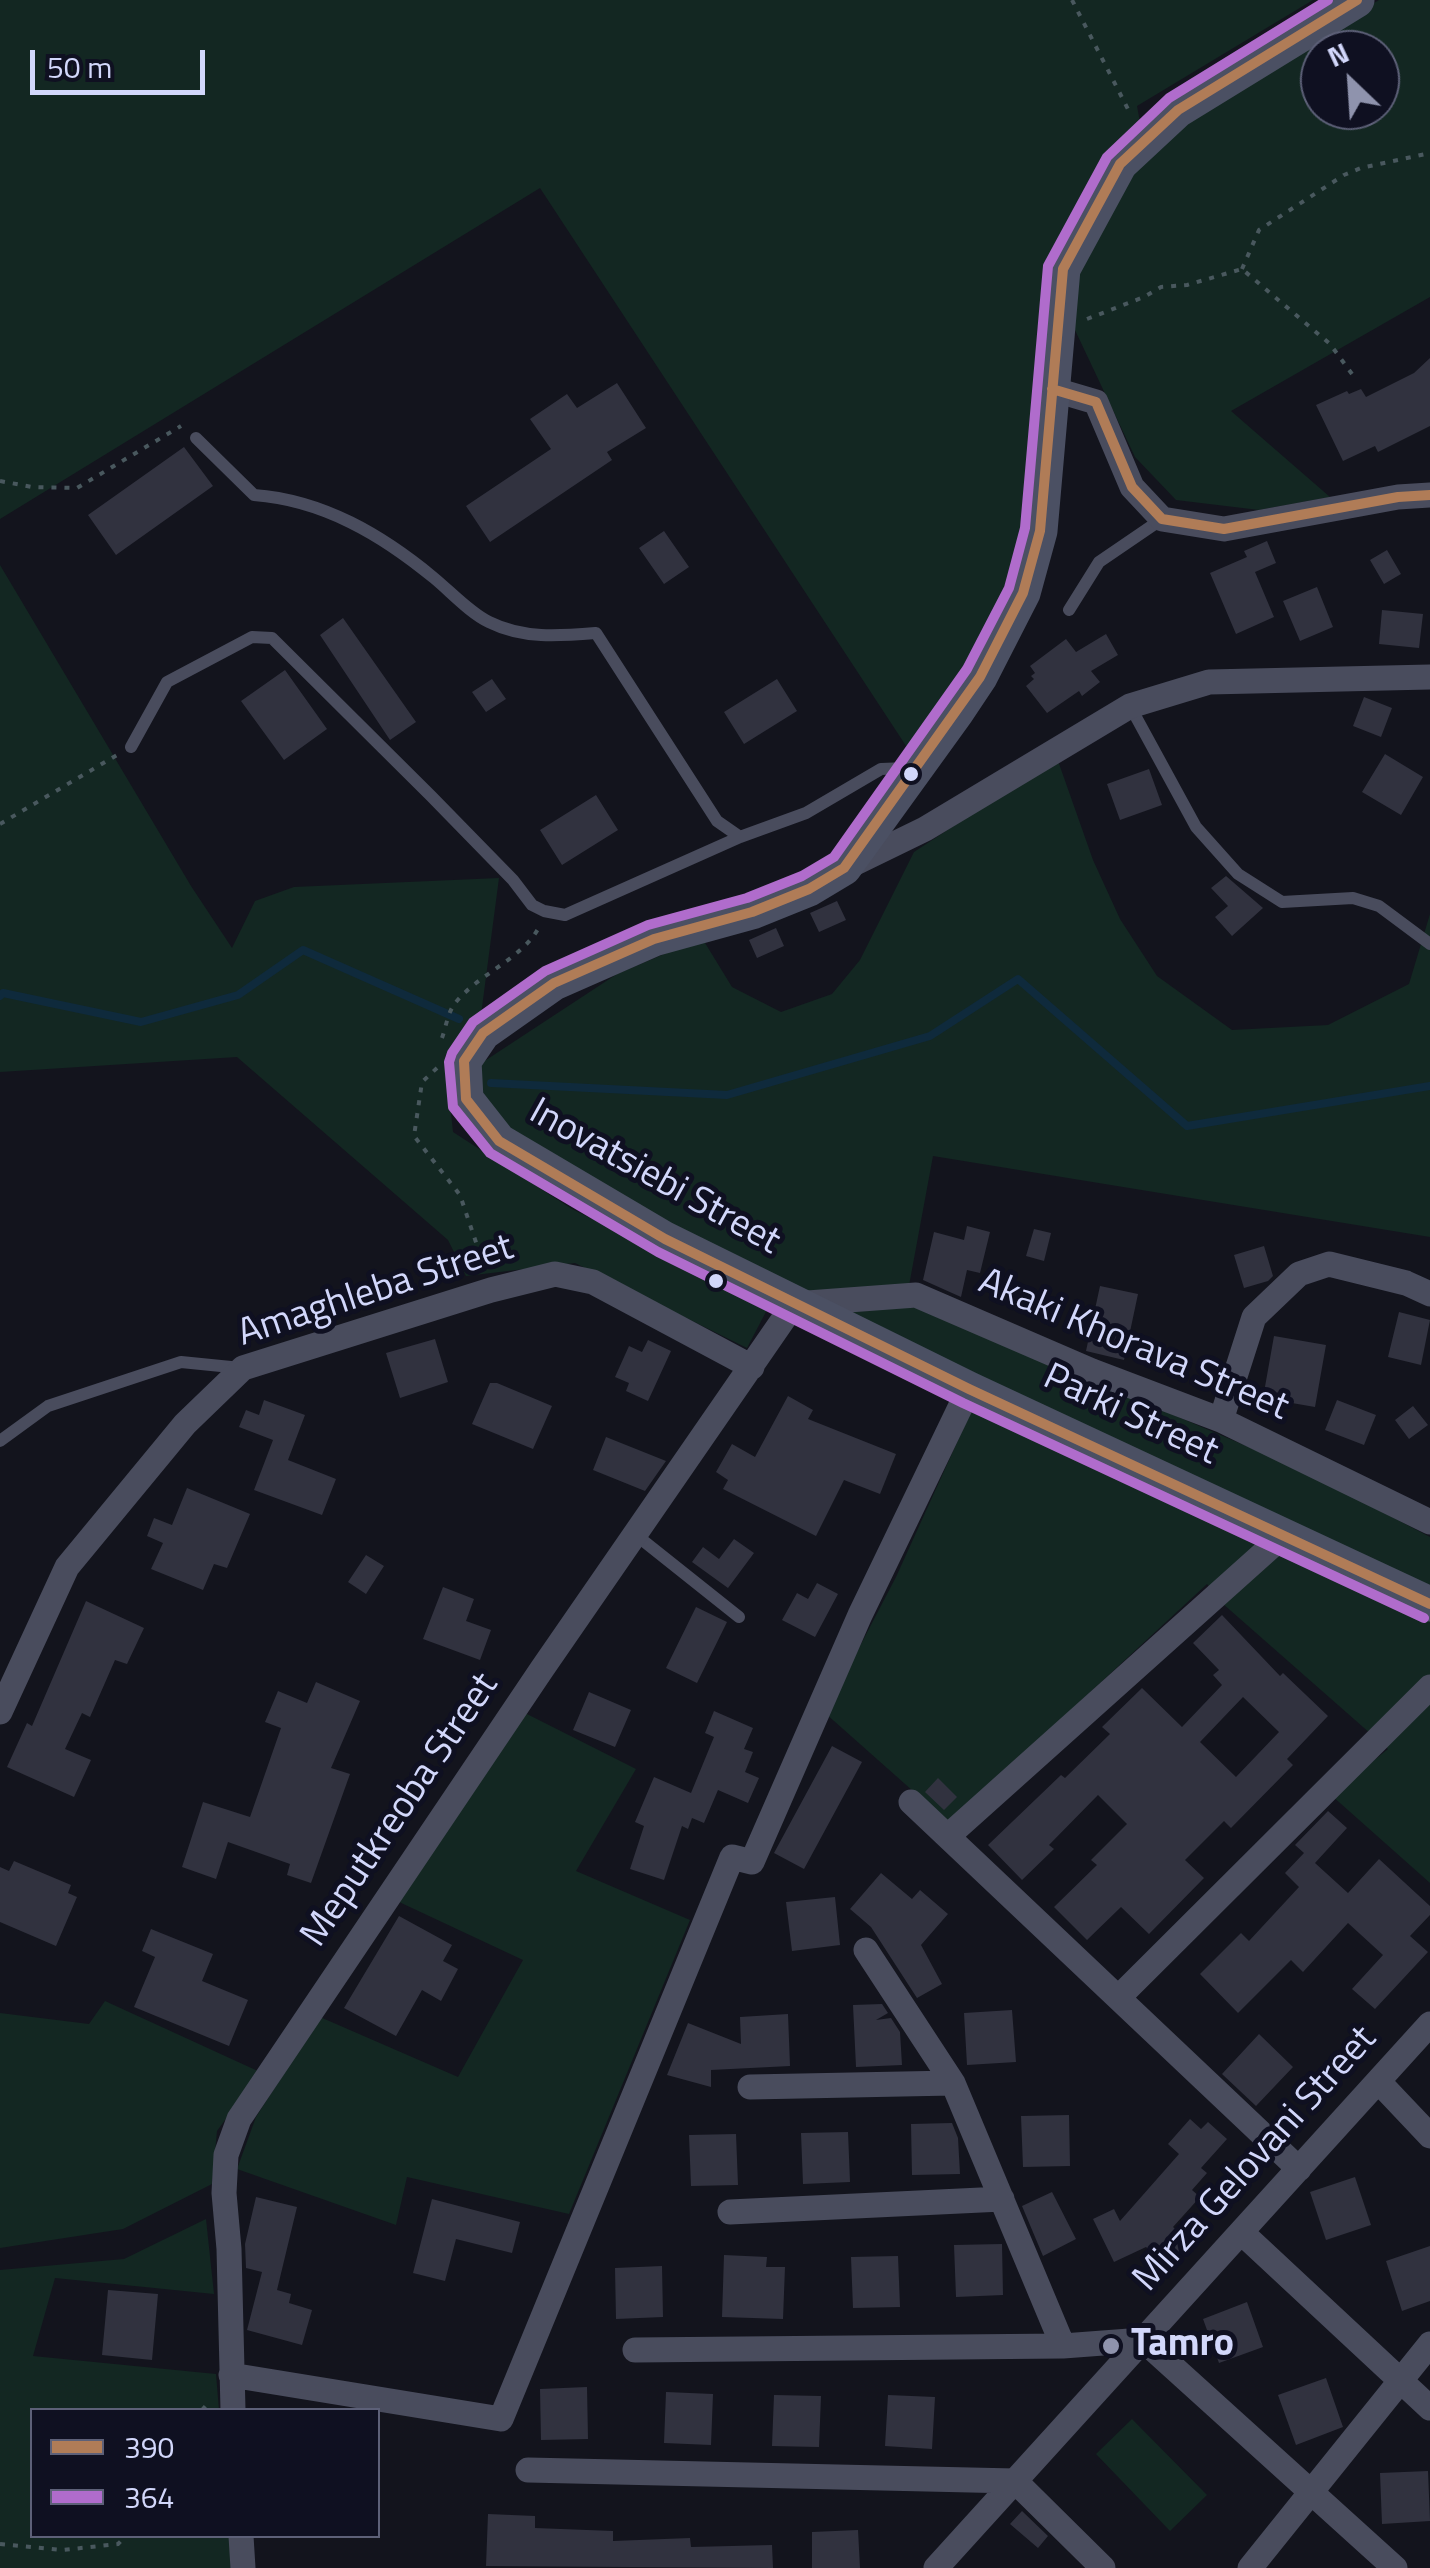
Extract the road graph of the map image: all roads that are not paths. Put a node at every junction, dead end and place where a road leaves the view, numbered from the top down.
1 (1358, 0) edge
2 (1052, 388) junction
3 (196, 438) road end
4 (1430, 495) edge
5 (1162, 519) junction
6 (1069, 610) dead end
7 (1430, 677) edge
8 (1130, 706) junction
9 (131, 747) road end
10 (920, 767) junction
11 (740, 837) junction
12 (844, 868) junction
13 (1430, 944) edge
14 (1430, 1294) edge
15 (794, 1304) junction
16 (752, 1367) junction
17 (243, 1368) junction
18 (969, 1389) junction
19 (1221, 1420) junction
20 (0, 1441) edge
21 (1430, 1522) edge
22 (636, 1535) junction
23 (1284, 1535) junction
24 (1430, 1604) edge
25 (739, 1618) dead end
26 (1430, 1687) edge
27 (0, 1712) edge
28 (911, 1802) dead end
29 (948, 1836) junction
30 (866, 1950) dead end
31 (1119, 1997) junction
32 (1430, 2024) edge
33 (1378, 2081) junction
34 (953, 2083) junction
35 (750, 2087) dead end
36 (1430, 2136) edge
37 (1299, 2169) junction
38 (1002, 2199) junction
39 (730, 2212) dead end
40 (1241, 2232) junction
41 (1143, 2340) junction
42 (1430, 2344) edge
43 (1063, 2346) junction
44 (635, 2350) dead end
45 (231, 2375) junction
46 (1400, 2381) junction
47 (234, 2408) edge
48 (1430, 2408) edge
49 (528, 2470) dead end
50 (1015, 2481) junction
51 (1311, 2492) junction
52 (241, 2538) edge
53 (243, 2568) edge
54 (936, 2568) edge
55 (1103, 2568) edge
56 (1250, 2568) edge
57 (1394, 2568) edge

1 - 2 street, Inovatsiebi Street
2 - 5 street
2 - 10 street, Inovatsiebi Street
3 - 11 lane
4 - 5 street
5 - 6 lane
7 - 8 street
8 - 12 street
8 - 13 lane
9 - 11 lane
10 - 11 lane
10 - 12 street, Inovatsiebi Street
12 - 15 street, Inovatsiebi Street
14 - 19 street
15 - 16 street, Meputkreoba Street
15 - 18 street, Parki Street
15 - 19 street, Akaki Khorava Street
16 - 17 street, Amaghleba Street
16 - 22 street, Meputkreoba Street
17 - 20 lane
17 - 27 street, Amaghleba Street
18 - 23 street, Parki Street
18 - 45 street
19 - 21 street, Akaki Khorava Street
22 - 25 lane
22 - 45 street, Meputkreoba Street
23 - 24 street, Parki Street
23 - 29 street
26 - 31 street
28 - 29 street
29 - 31 street
30 - 34 street
31 - 37 street
32 - 33 street, Mirza Gelovani Street
33 - 36 street
33 - 37 street, Mirza Gelovani Street
34 - 35 street
34 - 38 street
37 - 40 street, Mirza Gelovani Street
38 - 39 street
38 - 43 street
40 - 41 street, Mirza Gelovani Street
40 - 46 street
41 - 43 street
41 - 50 street, Mirza Gelovani Street
41 - 51 street
42 - 46 street
43 - 44 street
45 - 47 street, Meputkreoba Street
46 - 48 street
46 - 51 street
49 - 50 street
50 - 54 street, Mirza Gelovani Street
50 - 55 street
51 - 56 street
51 - 57 street
52 - 53 street

